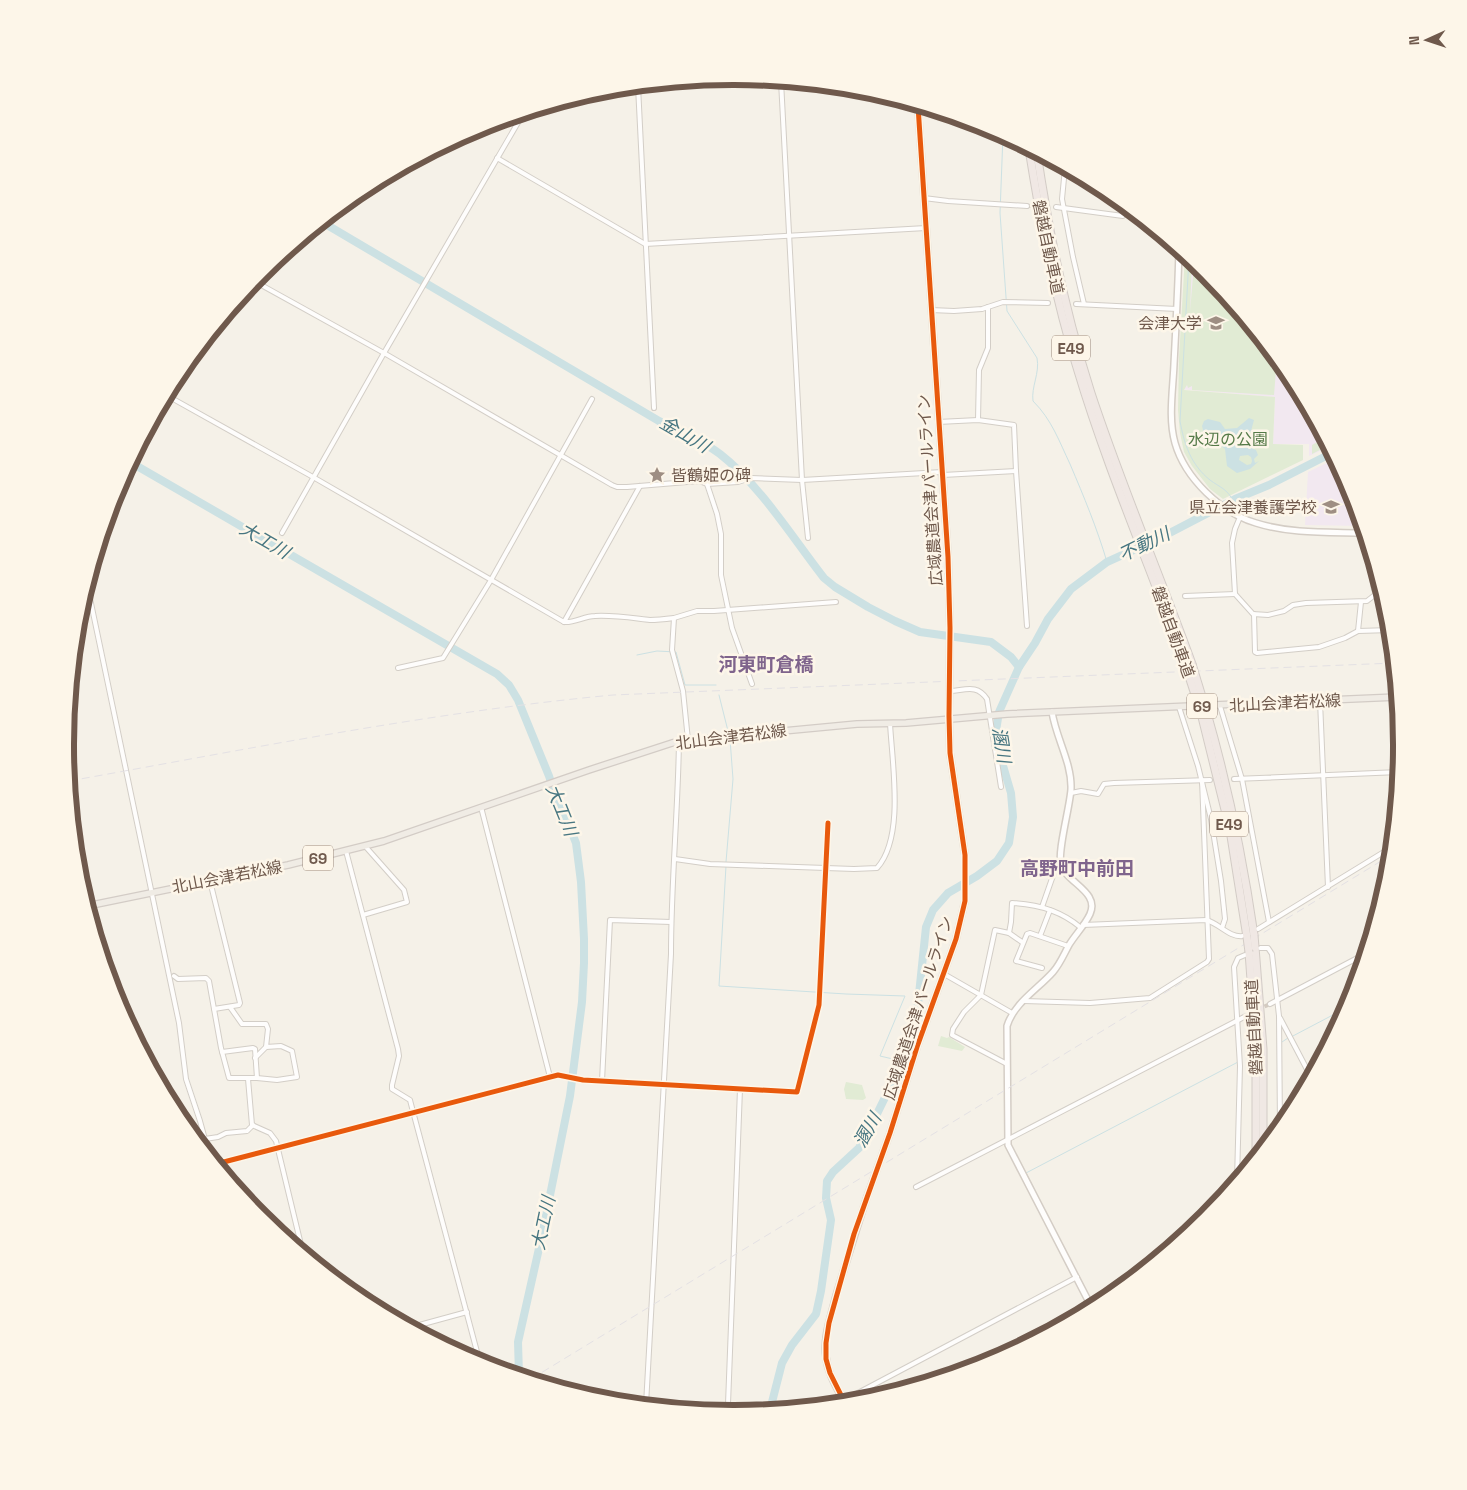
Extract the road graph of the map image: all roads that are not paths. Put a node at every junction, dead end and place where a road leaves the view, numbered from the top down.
1 (781, 87) edge
2 (638, 92) edge
3 (918, 112) edge
4 (519, 121) edge
5 (1030, 156) edge
6 (497, 158) junction
7 (1037, 160) edge
8 (1064, 175) edge
9 (924, 198) junction
10 (1026, 206) tunnel mouth
11 (1056, 207) dead end
12 (1064, 207) junction
13 (1124, 214) edge
14 (926, 228) junction
15 (789, 236) junction
16 (645, 244) junction
17 (1179, 258) edge
18 (261, 285) edge
19 (1048, 303) dead end
20 (1076, 304) dead end
21 (1084, 304) junction
22 (988, 307) junction
23 (1177, 309) junction
24 (931, 310) junction
25 (384, 353) junction
26 (172, 398) edge
27 (592, 399) dead end
28 (654, 408) dead end
29 (978, 420) junction
30 (938, 422) junction
31 (561, 456) junction
32 (1016, 471) junction
33 (943, 474) junction
34 (313, 477) junction
35 (802, 480) junction
36 (707, 484) junction
37 (640, 486) junction
38 (1240, 517) junction
39 (282, 533) dead end
40 (1358, 533) edge
41 (808, 538) dead end
42 (1142, 538) junction
43 (491, 580) junction
44 (1235, 594) junction
45 (1376, 594) edge
46 (1185, 596) dead end
47 (90, 599) edge
48 (836, 602) dead end
49 (1361, 602) junction
50 (729, 609) junction
51 (1254, 614) junction
52 (674, 618) junction
53 (564, 622) junction
54 (1027, 626) dead end
55 (1383, 630) edge
56 (1358, 631) junction
57 (398, 668) dead end
58 (752, 684) dead end
59 (950, 691) junction
60 (1392, 698) edge
61 (1320, 701) junction
62 (1220, 706) junction
63 (1179, 707) junction
64 (1052, 712) junction
65 (991, 716) junction
66 (949, 720) junction
67 (890, 723) junction
68 (688, 740) junction
69 (679, 742) junction
70 (1392, 772) edge
71 (1324, 775) junction
72 (1234, 779) dead end
73 (1242, 779) junction
74 (1202, 780) junction
75 (1210, 780) dead end
76 (1001, 786) dead end
77 (1071, 793) junction
78 (481, 806) junction
79 (828, 823) dead end
80 (365, 846) junction
81 (346, 851) junction
82 (1385, 851) edge
83 (675, 859) junction
84 (1060, 861) junction
85 (826, 867) junction
86 (210, 881) junction
87 (1328, 886) junction
88 (151, 892) junction
89 (93, 905) edge
90 (1042, 907) junction
91 (1050, 910) junction
92 (363, 915) junction
93 (1206, 920) junction
94 (671, 922) junction
95 (1269, 922) junction
96 (1082, 926) junction
97 (1222, 928) junction
98 (1009, 933) junction
99 (1250, 934) junction
100 (1040, 936) junction
101 (1022, 942) junction
102 (1068, 946) junction
103 (1252, 951) junction
104 (1358, 958) edge
105 (1042, 968) dead end
106 (944, 974) junction
107 (174, 976) dead end
108 (981, 995) junction
109 (1277, 1000) junction
110 (1024, 1001) junction
111 (1270, 1004) tunnel mouth
112 (230, 1007) junction
113 (214, 1009) junction
114 (1012, 1013) junction
115 (1246, 1016) dead end
116 (1279, 1016) junction
117 (1238, 1020) junction
118 (266, 1047) junction
119 (222, 1052) junction
120 (255, 1058) junction
121 (1007, 1064) junction
122 (1307, 1071) edge
123 (550, 1077) junction
124 (256, 1078) junction
125 (248, 1079) junction
126 (602, 1081) junction
127 (663, 1084) junction
128 (740, 1090) junction
129 (413, 1112) junction
130 (1280, 1115) edge
131 (253, 1126) junction
132 (205, 1139) joint
133 (1263, 1139) edge
134 (1008, 1140) junction
135 (277, 1148) junction
136 (1256, 1148) edge
137 (223, 1162) edge
138 (1237, 1171) edge
139 (916, 1187) dead end
140 (302, 1244) edge
141 (1077, 1277) junction
142 (1089, 1301) edge
143 (467, 1312) junction
144 (420, 1325) edge
145 (478, 1353) edge
146 (860, 1392) edge
147 (839, 1396) edge
148 (646, 1399) edge
149 (728, 1404) dead end

1 - 15 street
2 - 16 street
3 - 9 street, 広域農道会津パールライン
4 - 6 street
5 - 42 highway, 磐越自動車道 / E49
6 - 16 street
6 - 25 street
7 - 42 highway, 磐越自動車道 / E49
8 - 12 street
9 - 10 street
9 - 14 street, 広域農道会津パールライン
11 - 12 street
12 - 13 street
12 - 21 street
14 - 15 street
14 - 24 street, 広域農道会津パールライン
15 - 16 street
15 - 35 street
16 - 28 street
17 - 23 street
18 - 25 street
19 - 22 street
20 - 21 street
21 - 23 street
22 - 24 street
22 - 29 street
23 - 38 street
24 - 30 street, 広域農道会津パールライン
25 - 31 street
25 - 34 street
26 - 34 street
27 - 31 street
29 - 30 street
29 - 32 street
30 - 33 street, 広域農道会津パールライン
31 - 37 street
31 - 43 street
32 - 33 street
32 - 54 street
33 - 35 street
33 - 59 street, 広域農道会津パールライン
34 - 39 street
34 - 43 street
35 - 36 street
35 - 41 street
36 - 37 street
36 - 50 street
37 - 53 street
38 - 40 street
38 - 44 street
42 - 99 highway, 磐越自動車道 / E49, bridge
43 - 53 street
43 - 57 street
44 - 46 street
44 - 51 street
45 - 49 street
47 - 88 street
48 - 50 street
49 - 51 street
49 - 56 street
50 - 52 street
50 - 58 street
51 - 56 street
52 - 53 street
52 - 68 street
55 - 56 street
59 - 65 street
59 - 66 street, 広域農道会津パールライン
60 - 61 main road, 北山会津若松線 / 69
61 - 62 main road, 北山会津若松線 / 69
61 - 71 street
62 - 63 main road, 北山会津若松線 / 69
62 - 73 street
63 - 64 main road, 北山会津若松線 / 69
63 - 74 street
64 - 65 main road, 北山会津若松線 / 69
64 - 77 street
65 - 66 main road, 北山会津若松線 / 69
65 - 76 street
66 - 67 main road, 北山会津若松線 / 69
66 - 106 street, 広域農道会津パールライン
67 - 68 main road, 北山会津若松線 / 69
67 - 85 street
68 - 69 main road, 北山会津若松線 / 69
69 - 78 main road, 北山会津若松線 / 69
69 - 83 street
70 - 71 street
71 - 73 street
71 - 87 street
72 - 73 street
73 - 95 street
74 - 75 street
74 - 77 street
74 - 93 street
74 - 97 street
77 - 84 street
78 - 80 main road, 北山会津若松線 / 69
78 - 123 street
79 - 85 street
80 - 81 main road, 北山会津若松線 / 69
80 - 92 street
81 - 86 main road, 北山会津若松線 / 69
81 - 92 street
82 - 87 street
83 - 85 street
83 - 94 street
84 - 90 street
84 - 96 street
85 - 128 street
86 - 88 main road, 北山会津若松線 / 69
86 - 112 street
87 - 95 street
88 - 89 main road, 北山会津若松線 / 69
88 - 132 street
90 - 91 street
90 - 98 street
91 - 96 street
91 - 100 street
92 - 129 street
93 - 96 street
93 - 97 street
93 - 110 street
94 - 126 street
94 - 127 street
95 - 99 street
96 - 102 street
97 - 99 street
98 - 101 street
98 - 108 street
99 - 103 highway, 磐越自動車道 / E49, bridge
100 - 101 street
100 - 102 street
101 - 105 street
102 - 110 street
103 - 109 street
103 - 117 street
103 - 133 highway, 磐越自動車道 / E49
103 - 136 highway, 磐越自動車道 / E49
104 - 109 street
106 - 108 street
106 - 147 street, 広域農道会津パールライン, bridge
107 - 113 street
108 - 114 street
108 - 121 street
109 - 111 street
109 - 116 street
110 - 114 street
112 - 113 street
112 - 118 street
113 - 119 street
114 - 121 street
115 - 117 street
116 - 122 street
116 - 130 street
117 - 134 street
117 - 138 street
118 - 120 street
118 - 124 street
119 - 120 street
119 - 125 street
120 - 124 street
121 - 134 street
123 - 126 street
123 - 129 street
124 - 125 street
125 - 131 street
126 - 127 street
127 - 128 street
127 - 148 street
128 - 149 street
129 - 135 street
129 - 143 street
131 - 132 street
131 - 135 street
134 - 139 street
134 - 141 street
135 - 137 street
135 - 140 street
141 - 142 street
141 - 146 street
143 - 144 street
143 - 145 street

